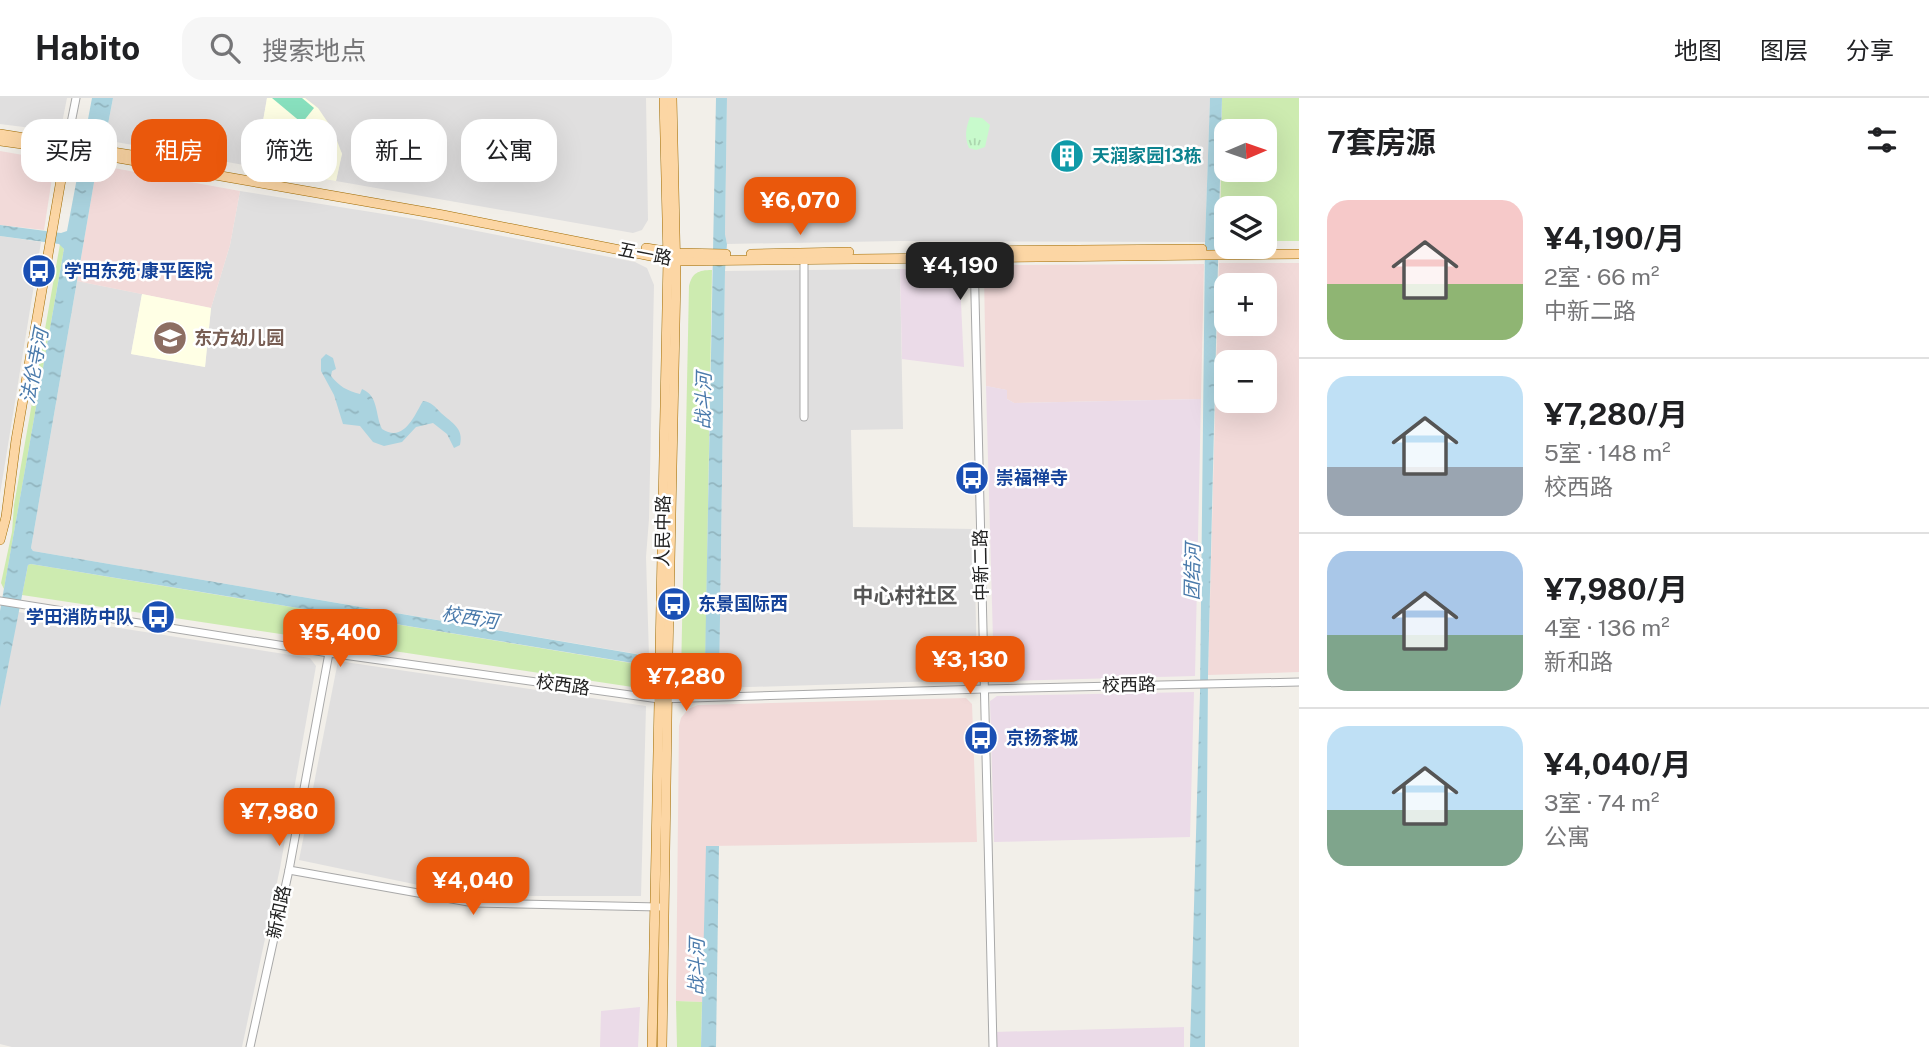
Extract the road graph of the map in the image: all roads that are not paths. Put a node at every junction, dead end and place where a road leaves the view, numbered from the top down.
1 (76, 98) edge
2 (664, 98) edge
3 (672, 98) edge
4 (72, 119) edge
5 (0, 134) edge
6 (21, 138) edge
7 (0, 141) edge
8 (21, 143) edge
9 (117, 155) edge
10 (59, 182) edge
11 (1299, 248) edge
12 (1277, 249) edge
13 (804, 252) junction
14 (1214, 252) edge
15 (1277, 253) edge
16 (974, 254) junction
17 (1299, 254) edge
18 (672, 256) junction
19 (728, 257) junction
20 (804, 416) dead end
21 (8, 491) junction
22 (0, 517) edge
23 (0, 540) edge
24 (0, 601) edge
25 (329, 653) junction
26 (1299, 682) edge
27 (984, 689) junction
28 (664, 699) junction
29 (289, 870) junction
30 (659, 907) junction
31 (250, 1047) edge
32 (652, 1047) edge
33 (662, 1047) edge
34 (993, 1047) edge

1 - 4 street
2 - 18 main road, 人民中路
3 - 18 main road, 人民中路
5 - 6 main road, 五一路
7 - 8 main road, 五一路
9 - 18 main road, 五一路
10 - 21 main road
11 - 12 main road, 五一路
13 - 16 main road, 五一路
13 - 19 main road, 五一路
13 - 20 street
14 - 16 main road, 五一路
15 - 17 main road, 五一路
16 - 19 main road, 五一路
16 - 27 street, 中新二路
18 - 19 main road, 五一路
18 - 28 main road, 人民中路
21 - 22 main road
21 - 23 main road
24 - 25 street, 校西路
25 - 28 street, 校西路
25 - 29 street, 新和路
26 - 27 street, 校西路
27 - 28 street, 校西路
27 - 34 street, 中新二路
28 - 30 main road, 人民中路
29 - 30 street
29 - 31 street, 新和路
30 - 32 main road, 人民中路
30 - 33 main road, 人民中路

